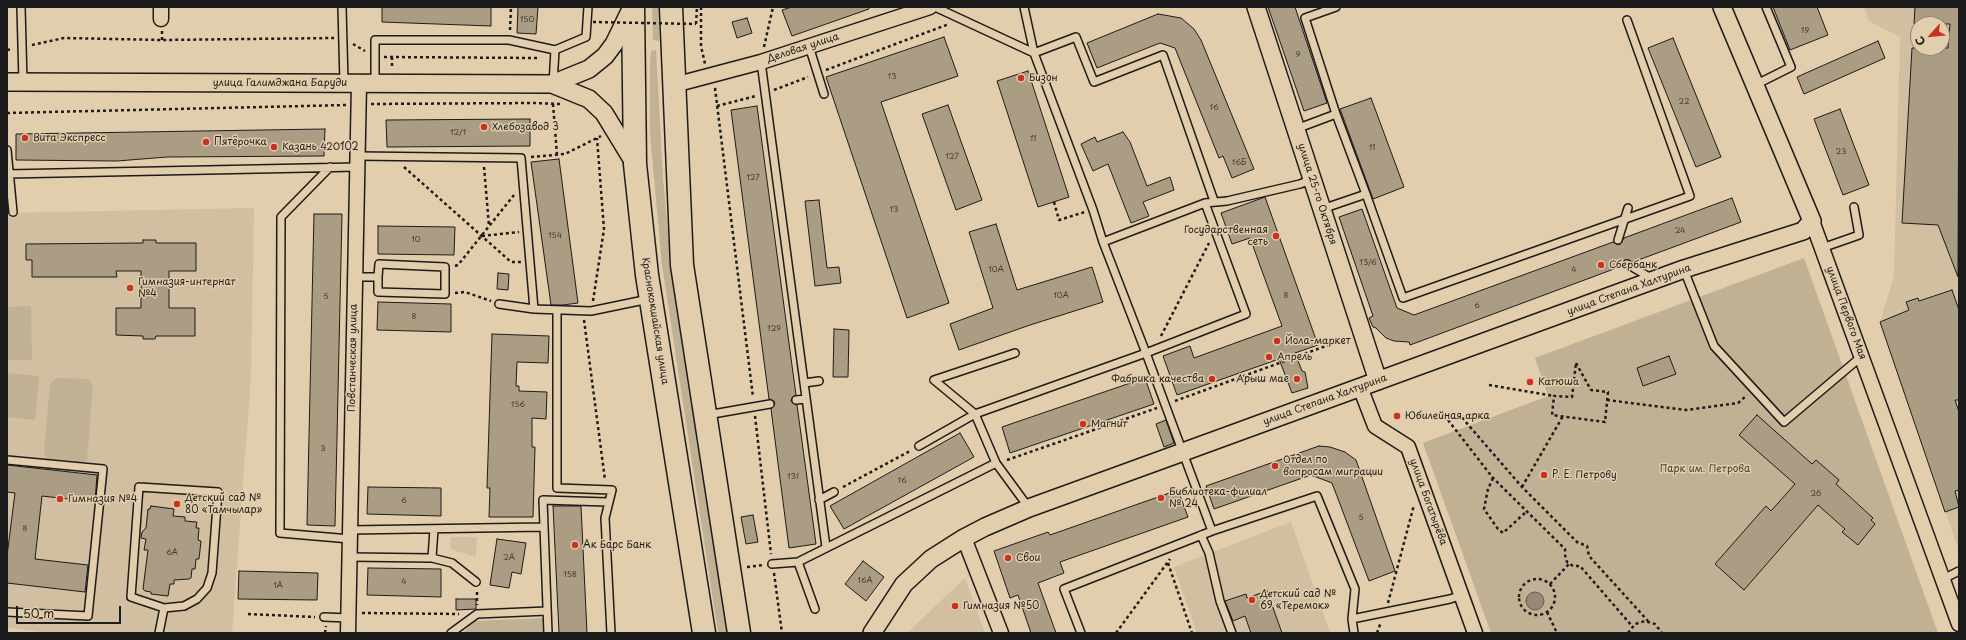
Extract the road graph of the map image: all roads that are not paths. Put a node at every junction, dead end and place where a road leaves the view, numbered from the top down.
1 (21, 7) edge
2 (342, 7) edge
3 (588, 7) edge
4 (632, 7) edge
5 (671, 7) edge
6 (930, 7) edge
7 (935, 7) edge
8 (1024, 7) edge
9 (1256, 7) edge
10 (1336, 7) edge
11 (1722, 7) edge
12 (1766, 7) edge
13 (1627, 20) dead end
14 (809, 46) junction
15 (1034, 53) junction
16 (555, 54) junction
17 (761, 62) junction
18 (15, 82) edge
19 (359, 84) junction
20 (552, 84) junction
21 (674, 85) junction
22 (1755, 85) junction
23 (824, 94) dead end
24 (1336, 114) junction
25 (1296, 129) junction
26 (7, 150) edge
27 (357, 161) junction
28 (635, 164) junction
29 (330, 167) junction
30 (8, 174) edge
31 (1313, 179) junction
32 (1366, 194) junction
33 (1214, 201) junction
34 (1205, 203) junction
35 (1854, 207) dead end
36 (1628, 208) dead end
37 (1322, 210) junction
38 (13, 212) dead end
39 (1624, 220) junction
40 (1812, 221) junction
41 (1618, 240) dead end
42 (1103, 242) junction
43 (1822, 248) junction
44 (1627, 264) dead end
45 (1684, 269) junction
46 (355, 277) junction
47 (378, 277) junction
48 (1655, 280) junction
49 (650, 299) junction
50 (499, 304) road end
51 (534, 308) junction
52 (557, 310) junction
53 (1015, 352) dead end
54 (1146, 353) junction
55 (1862, 356) junction
56 (819, 381) dead end
57 (1378, 381) junction
58 (804, 383) junction
59 (1360, 387) junction
60 (806, 399) junction
61 (796, 400) dead end
62 (770, 404) dead end
63 (975, 414) junction
64 (704, 415) junction
65 (919, 446) road end
66 (1183, 452) junction
67 (7, 460) edge
68 (996, 464) junction
69 (834, 492) road end
70 (819, 500) junction
71 (607, 502) junction
72 (1029, 508) junction
73 (544, 527) junction
74 (434, 529) junction
75 (1212, 531) junction
76 (350, 534) junction
77 (1201, 535) junction
78 (964, 538) junction
79 (826, 547) junction
80 (349, 557) junction
81 (432, 558) junction
82 (798, 562) junction
83 (772, 564) road end
84 (1959, 571) edge
85 (1943, 580) junction
86 (476, 582) road end
87 (1462, 595) junction
88 (164, 608) junction
89 (815, 609) dead end
90 (547, 611) junction
91 (7, 612) edge
92 (324, 617) road end
93 (348, 618) junction
94 (1352, 619) junction
95 (1959, 624) edge
96 (159, 633) edge
97 (349, 633) edge
98 (451, 633) edge
99 (548, 633) edge
100 (611, 633) edge
101 (704, 633) edge
102 (739, 633) edge
103 (872, 633) edge
104 (1001, 633) edge
105 (1081, 633) edge
106 (1232, 633) edge
107 (1354, 633) edge
108 (1476, 633) edge

1 - 18 lane
2 - 19 lane
3 - 16 lane
4 - 20 street, улица Галимджана Баруди
4 - 28 main road, Краснококшайская улица
5 - 21 main road
6 - 14 street, Деловая улица
7 - 15 lane
8 - 15 lane
9 - 25 street, улица 25-го Октября
10 - 24 lane
11 - 22 street, улица Первого Мая
12 - 22 lane
13 - 39 lane
14 - 17 street, Деловая улица
14 - 23 lane
15 - 33 lane
15 - 42 lane
16 - 19 lane
16 - 20 lane
17 - 21 street, Деловая улица
17 - 58 lane
18 - 19 street, улица Галимджана Баруди
19 - 20 street, улица Галимджана Баруди
19 - 27 street, Повстанческая улица
20 - 28 street, улица Галимджана Баруди
21 - 64 main road
22 - 40 street, улица Первого Мая
24 - 25 lane
24 - 32 lane
25 - 31 street, улица 25-го Октября
26 - 30 lane
27 - 29 lane
27 - 46 street, Повстанческая улица
27 - 51 lane
28 - 49 main road, Краснококшайская улица
29 - 30 lane
29 - 76 lane
30 - 38 lane
31 - 33 lane
31 - 37 street, улица 25-го Октября
32 - 37 lane
32 - 39 lane
33 - 34 lane
34 - 42 lane
34 - 54 lane
35 - 43 lane
36 - 39 lane
37 - 57 street, улица 25-го Октября
39 - 41 lane
40 - 43 street, улица Первого Мая
40 - 45 street, улица Степана Халтурина
42 - 54 lane
43 - 55 street, улица Первого Мая
44 - 48 lane
45 - 48 street, улица Степана Халтурина
45 - 55 lane
46 - 47 lane
46 - 76 street, Повстанческая улица
47 - 47 lane
48 - 57 street, улица Степана Халтурина
49 - 52 lane
49 - 101 main road, Краснококшайская улица
50 - 51 lane
51 - 52 lane
52 - 71 lane
53 - 63 lane
54 - 63 lane
54 - 66 lane
55 - 85 street, улица Первого Мая
56 - 58 lane
57 - 59 street, улица Степана Халтурина
58 - 60 lane
59 - 66 street, улица Степана Халтурина
59 - 87 street, улица Богатырёва
60 - 61 lane
60 - 70 lane
62 - 64 lane
63 - 65 lane
63 - 68 lane
64 - 102 main road
66 - 72 street, улица Степана Халтурина
66 - 75 lane
67 - 91 lane
68 - 72 lane
68 - 79 lane
69 - 70 lane
70 - 79 lane
71 - 73 lane
71 - 100 lane
72 - 78 street, улица Степана Халтурина
73 - 74 lane
73 - 90 lane
74 - 76 lane
74 - 81 lane
75 - 77 lane
75 - 94 lane
76 - 80 street, Повстанческая улица
77 - 105 lane
77 - 106 lane
78 - 103 street, улица Степана Халтурина
78 - 104 street
79 - 82 lane
80 - 81 lane
80 - 93 street, Повстанческая улица
81 - 86 lane
82 - 83 lane
82 - 89 lane
84 - 85 lane
85 - 95 street, улица Первого Мая
87 - 94 lane
87 - 108 street, улица Богатырёва
88 - 88 lane
88 - 96 lane
90 - 98 lane
90 - 99 lane
92 - 93 lane
93 - 97 street, Повстанческая улица
94 - 107 lane

